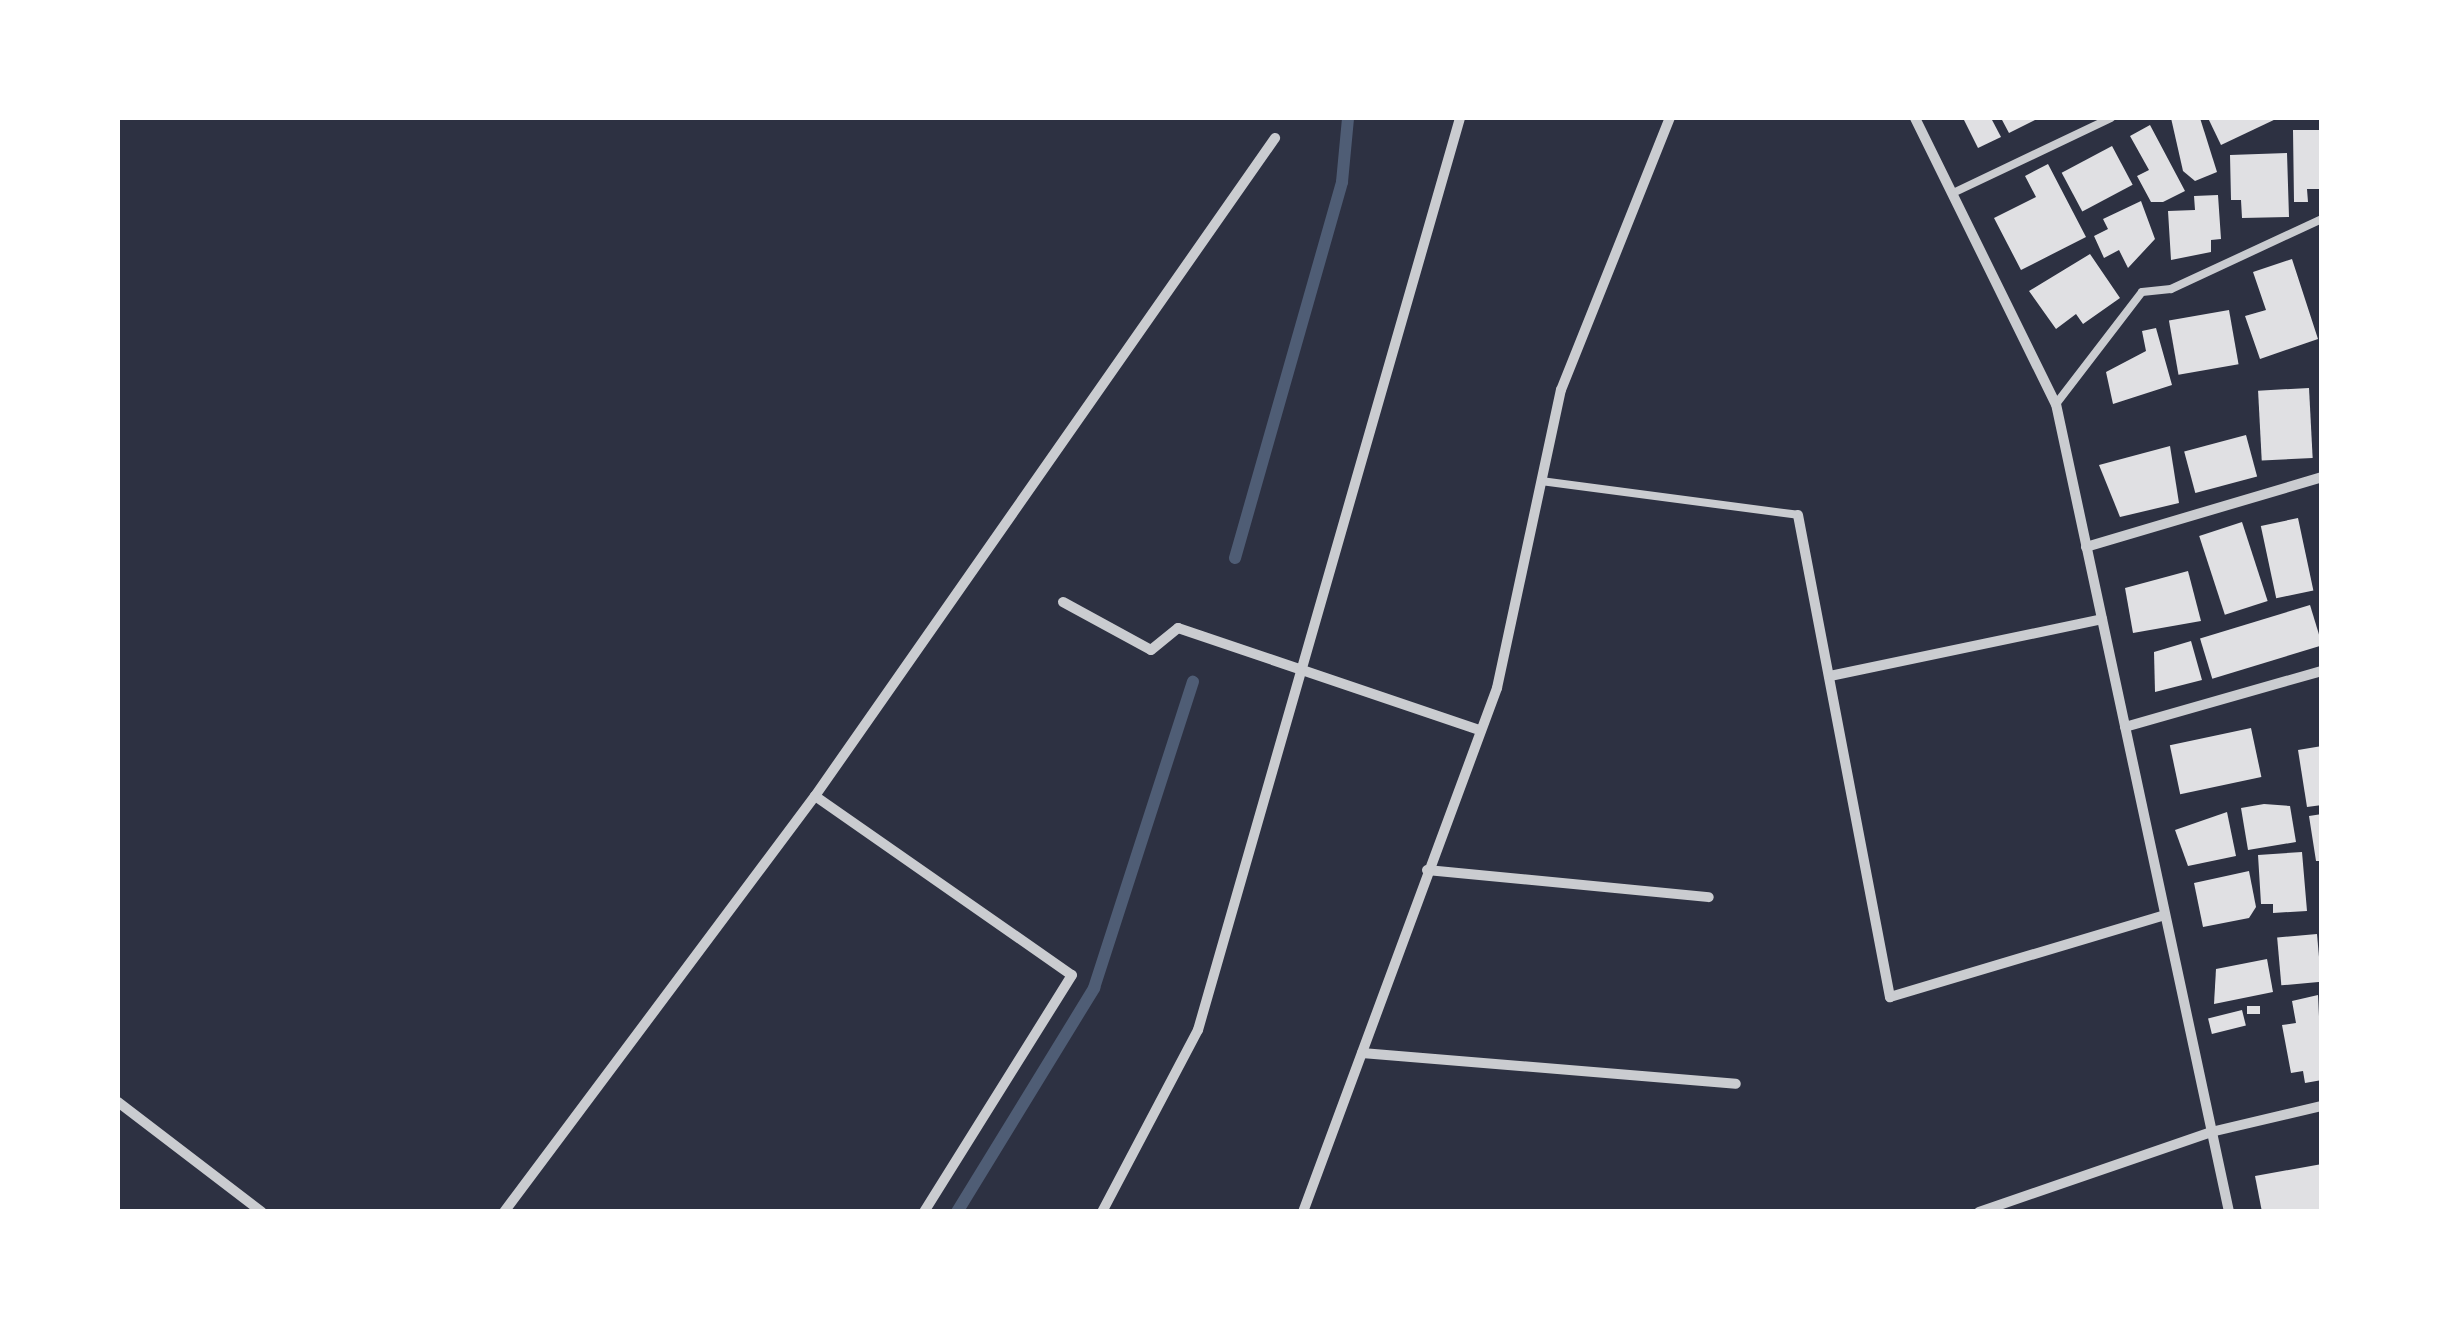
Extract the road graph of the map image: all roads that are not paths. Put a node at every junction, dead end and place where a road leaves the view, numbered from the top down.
1 (1460, 118) edge
2 (1670, 118) edge
3 (1915, 118) edge
4 (2111, 118) edge
5 (1276, 138) dead end
6 (1952, 193) junction
7 (2322, 219) edge
8 (2056, 404) junction
9 (2322, 477) edge
10 (1541, 481) junction
11 (1798, 516) joint
12 (2086, 546) junction
13 (1063, 602) dead end
14 (2102, 619) junction
15 (2322, 671) edge
16 (1300, 674) junction
17 (1830, 676) junction
18 (2125, 727) junction
19 (1479, 730) junction
20 (814, 796) junction
21 (1427, 870) junction
22 (1710, 897) dead end
23 (2165, 915) junction
24 (1362, 1052) junction
25 (1736, 1084) dead end
26 (118, 1102) edge
27 (2322, 1106) edge
28 (2212, 1132) junction
29 (262, 1212) edge
30 (504, 1212) edge
31 (924, 1212) edge
32 (1102, 1212) edge
33 (1303, 1212) edge
34 (1978, 1212) edge
35 (2229, 1212) edge

1 - 16 street
2 - 10 street
3 - 6 street
4 - 6 lane
5 - 20 street
6 - 8 street
7 - 8 lane
8 - 12 street
9 - 12 street
10 - 11 lane
10 - 19 street
11 - 17 street
12 - 14 street
13 - 16 street
14 - 17 street
14 - 18 street
15 - 18 street
16 - 19 street
16 - 32 street
17 - 23 street
18 - 23 street
19 - 21 street
20 - 30 street
20 - 31 street
21 - 22 street
21 - 24 street
23 - 28 street
24 - 25 street
24 - 33 street
26 - 29 street
27 - 28 street
28 - 34 street
28 - 35 street

